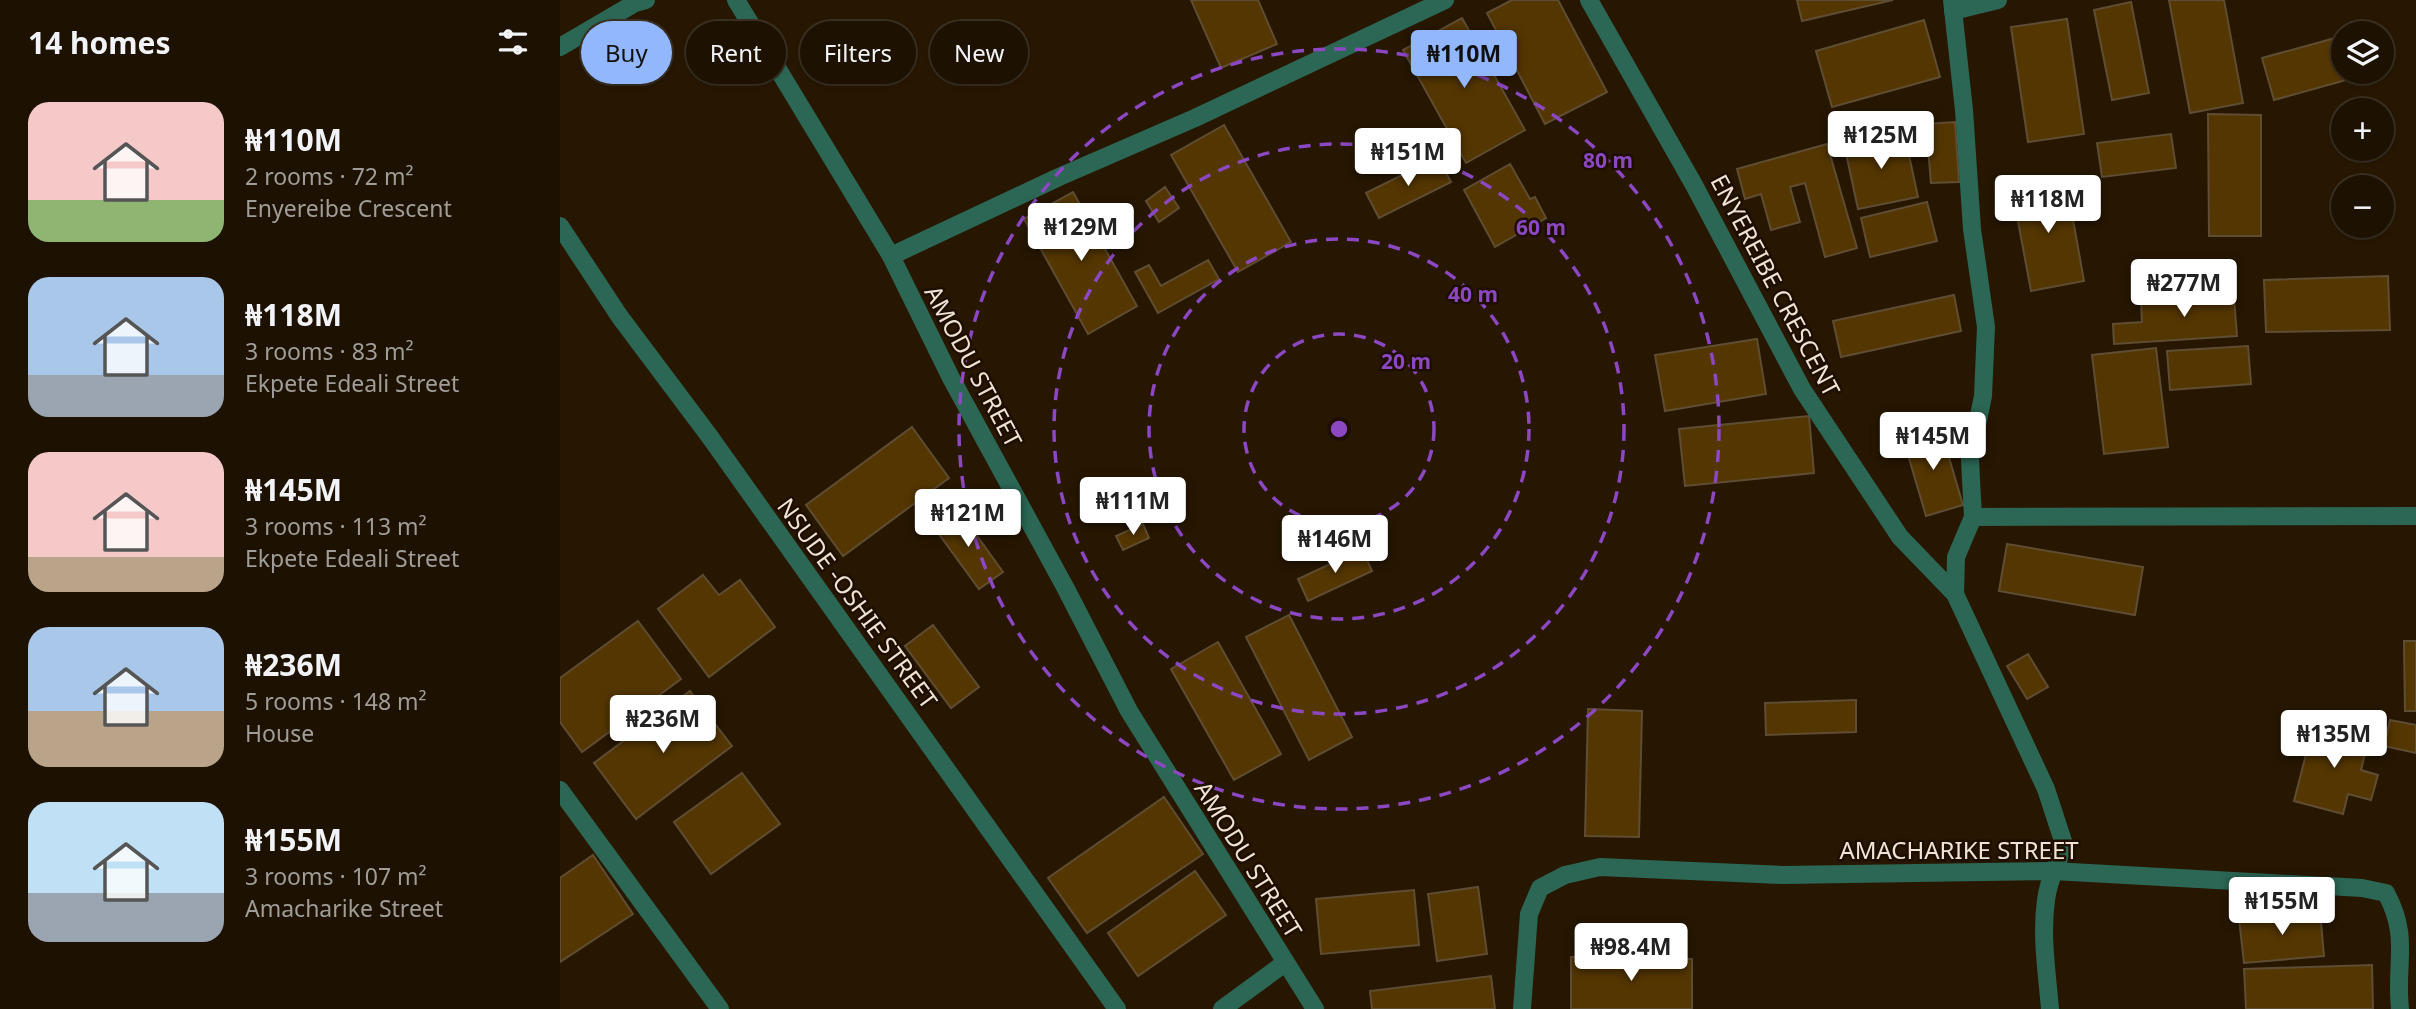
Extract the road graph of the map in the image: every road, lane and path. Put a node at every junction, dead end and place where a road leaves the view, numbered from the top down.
1 (736, 0) edge
2 (1445, 0) edge
3 (1590, 0) edge
4 (1998, 0) edge
5 (638, 1) edge
6 (1953, 5) edge
7 (560, 47) edge
8 (560, 226) edge
9 (891, 256) junction
10 (2416, 516) edge
11 (1973, 517) junction
12 (1955, 594) junction
13 (560, 790) edge
14 (2053, 872) junction
15 (1285, 963) junction
16 (720, 1009) edge
17 (1117, 1009) edge
18 (1222, 1009) edge
19 (1315, 1009) edge
20 (1521, 1009) edge
21 (2050, 1009) edge
22 (2400, 1009) edge

1 - 9 street, AMODU STREET
2 - 9 street
3 - 12 street, ENYEREIBE CRESCENT
4 - 6 street
5 - 7 street
6 - 11 street
8 - 17 street, NSUDE -OSHIE STREET
9 - 15 street, AMODU STREET
10 - 11 street
11 - 12 street
12 - 14 street, ENYEREIBE CRESCENT
13 - 16 street
14 - 20 street, AMACHARIKE STREET
14 - 21 street, ENYEREIBE CRESCENT
14 - 22 street, AMACHARIKE STREET
15 - 18 street
15 - 19 street, AMODU STREET

